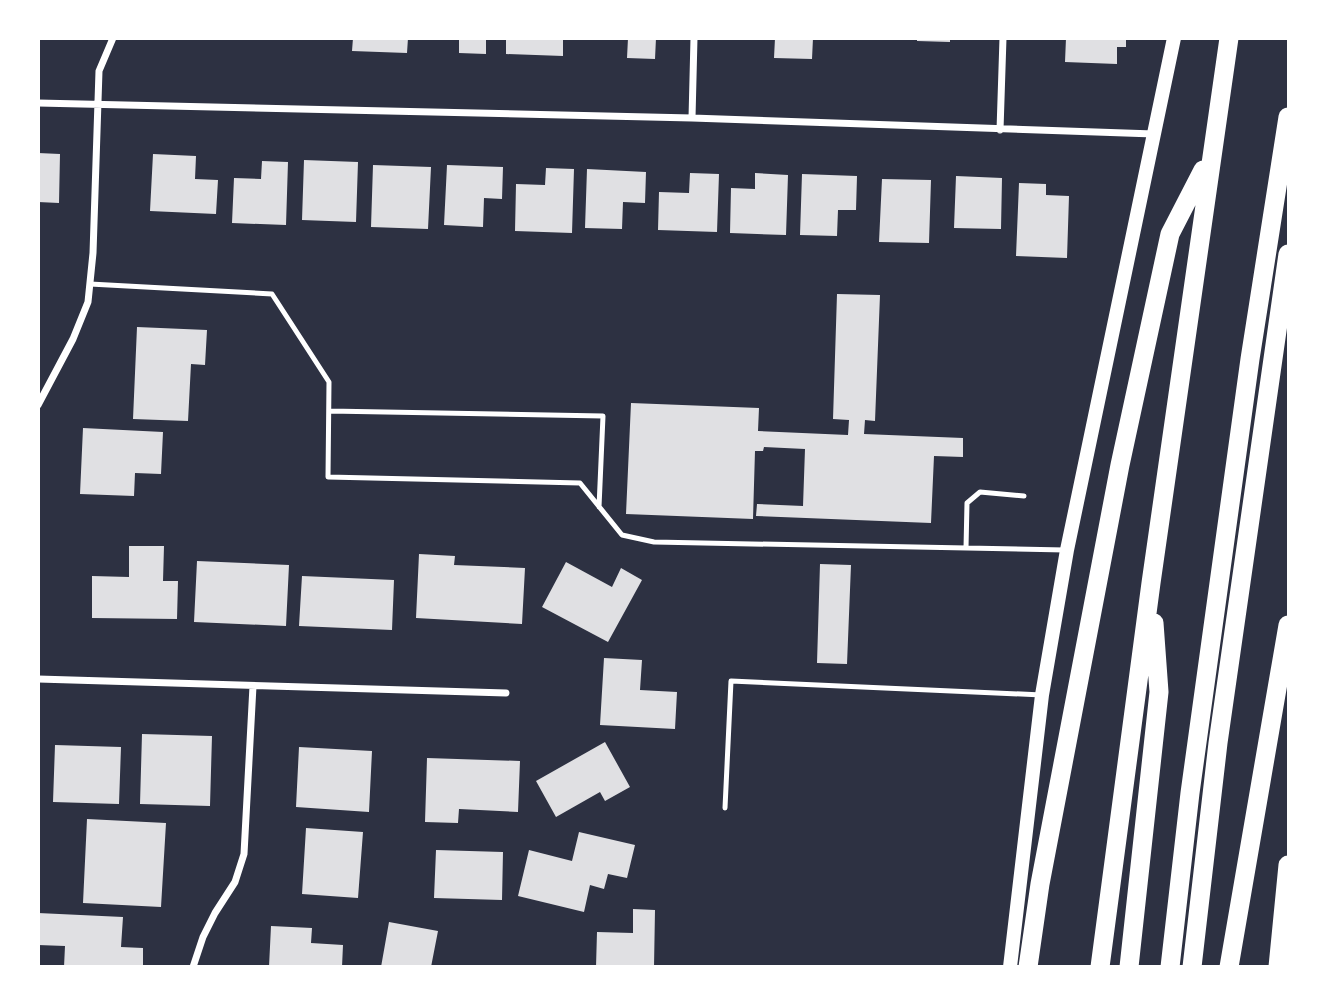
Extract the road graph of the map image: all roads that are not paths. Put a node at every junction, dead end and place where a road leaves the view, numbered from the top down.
1 (113, 38) edge
2 (694, 38) edge
3 (1003, 38) edge
4 (1174, 38) edge
5 (1229, 38) edge
6 (38, 103) edge
7 (97, 104) junction
8 (1289, 117) edge
9 (692, 118) junction
10 (1000, 130) junction
11 (1155, 135) junction
12 (1211, 153) junction
13 (1289, 254) edge
14 (90, 284) junction
15 (38, 405) edge
16 (329, 411) junction
17 (1024, 496) dead end
18 (599, 508) junction
19 (966, 548) junction
20 (1067, 550) junction
21 (1151, 583) junction
22 (1289, 625) edge
23 (38, 679) edge
24 (253, 685) junction
25 (506, 693) dead end
26 (1042, 695) junction
27 (725, 808) dead end
28 (1289, 865) edge
29 (193, 967) edge
30 (1010, 967) edge
31 (1028, 967) edge
32 (1100, 967) edge
33 (1129, 967) edge
34 (1170, 967) edge
35 (1192, 967) edge
36 (1229, 967) edge
37 (1278, 967) edge

1 - 7 street
2 - 9 street
3 - 10 street
4 - 11 main road
5 - 12 highway
6 - 7 street
7 - 9 street
7 - 14 street
8 - 34 highway
9 - 10 street
10 - 11 street
11 - 20 main road
12 - 21 highway
12 - 31 highway
13 - 35 highway
14 - 15 street
14 - 16 lane
16 - 18 lane
16 - 18 lane
17 - 19 lane
18 - 19 lane
19 - 20 lane
20 - 26 main road
21 - 32 highway
21 - 33 highway
22 - 36 highway
23 - 24 street
24 - 25 street
24 - 29 street
26 - 27 lane
26 - 30 main road
28 - 37 highway

